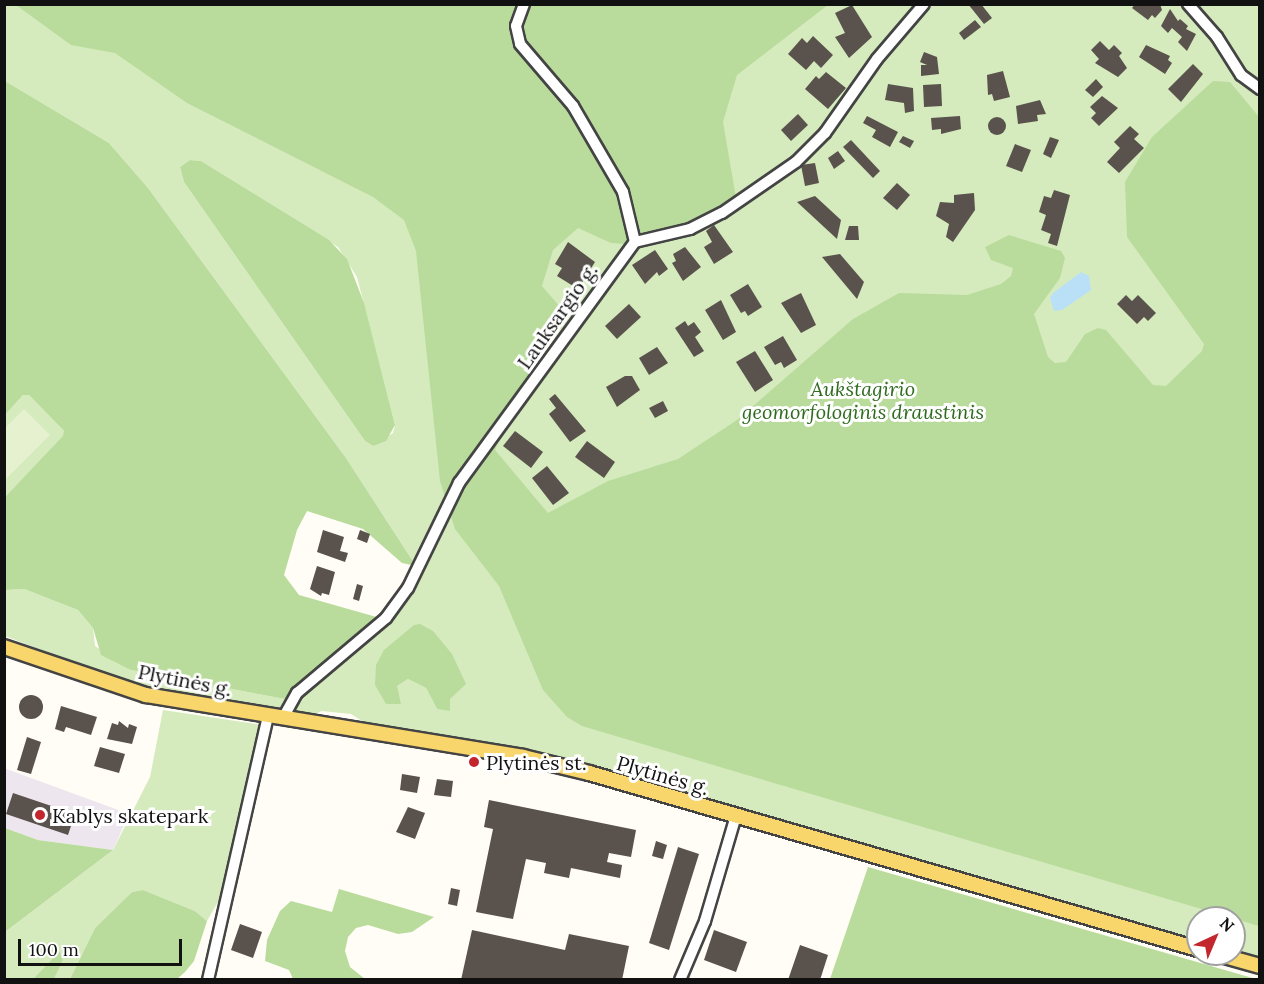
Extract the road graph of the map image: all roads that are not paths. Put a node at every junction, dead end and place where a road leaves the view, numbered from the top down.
1 (524, 4) edge
2 (924, 4) edge
3 (1188, 4) edge
4 (1260, 89) edge
5 (635, 242) junction
6 (4, 647) edge
7 (268, 716) junction
8 (283, 718) junction
9 (736, 816) junction
10 (1186, 946) edge
11 (208, 980) edge
12 (680, 980) edge

1 - 5 street
2 - 5 street
3 - 4 street
5 - 8 street, Lauksargio g.
6 - 7 main road, Plytinės g.
7 - 8 main road, Plytinės g.
7 - 11 street
8 - 9 main road, Plytinės g.
9 - 10 main road, Plytinės g.
9 - 12 street

